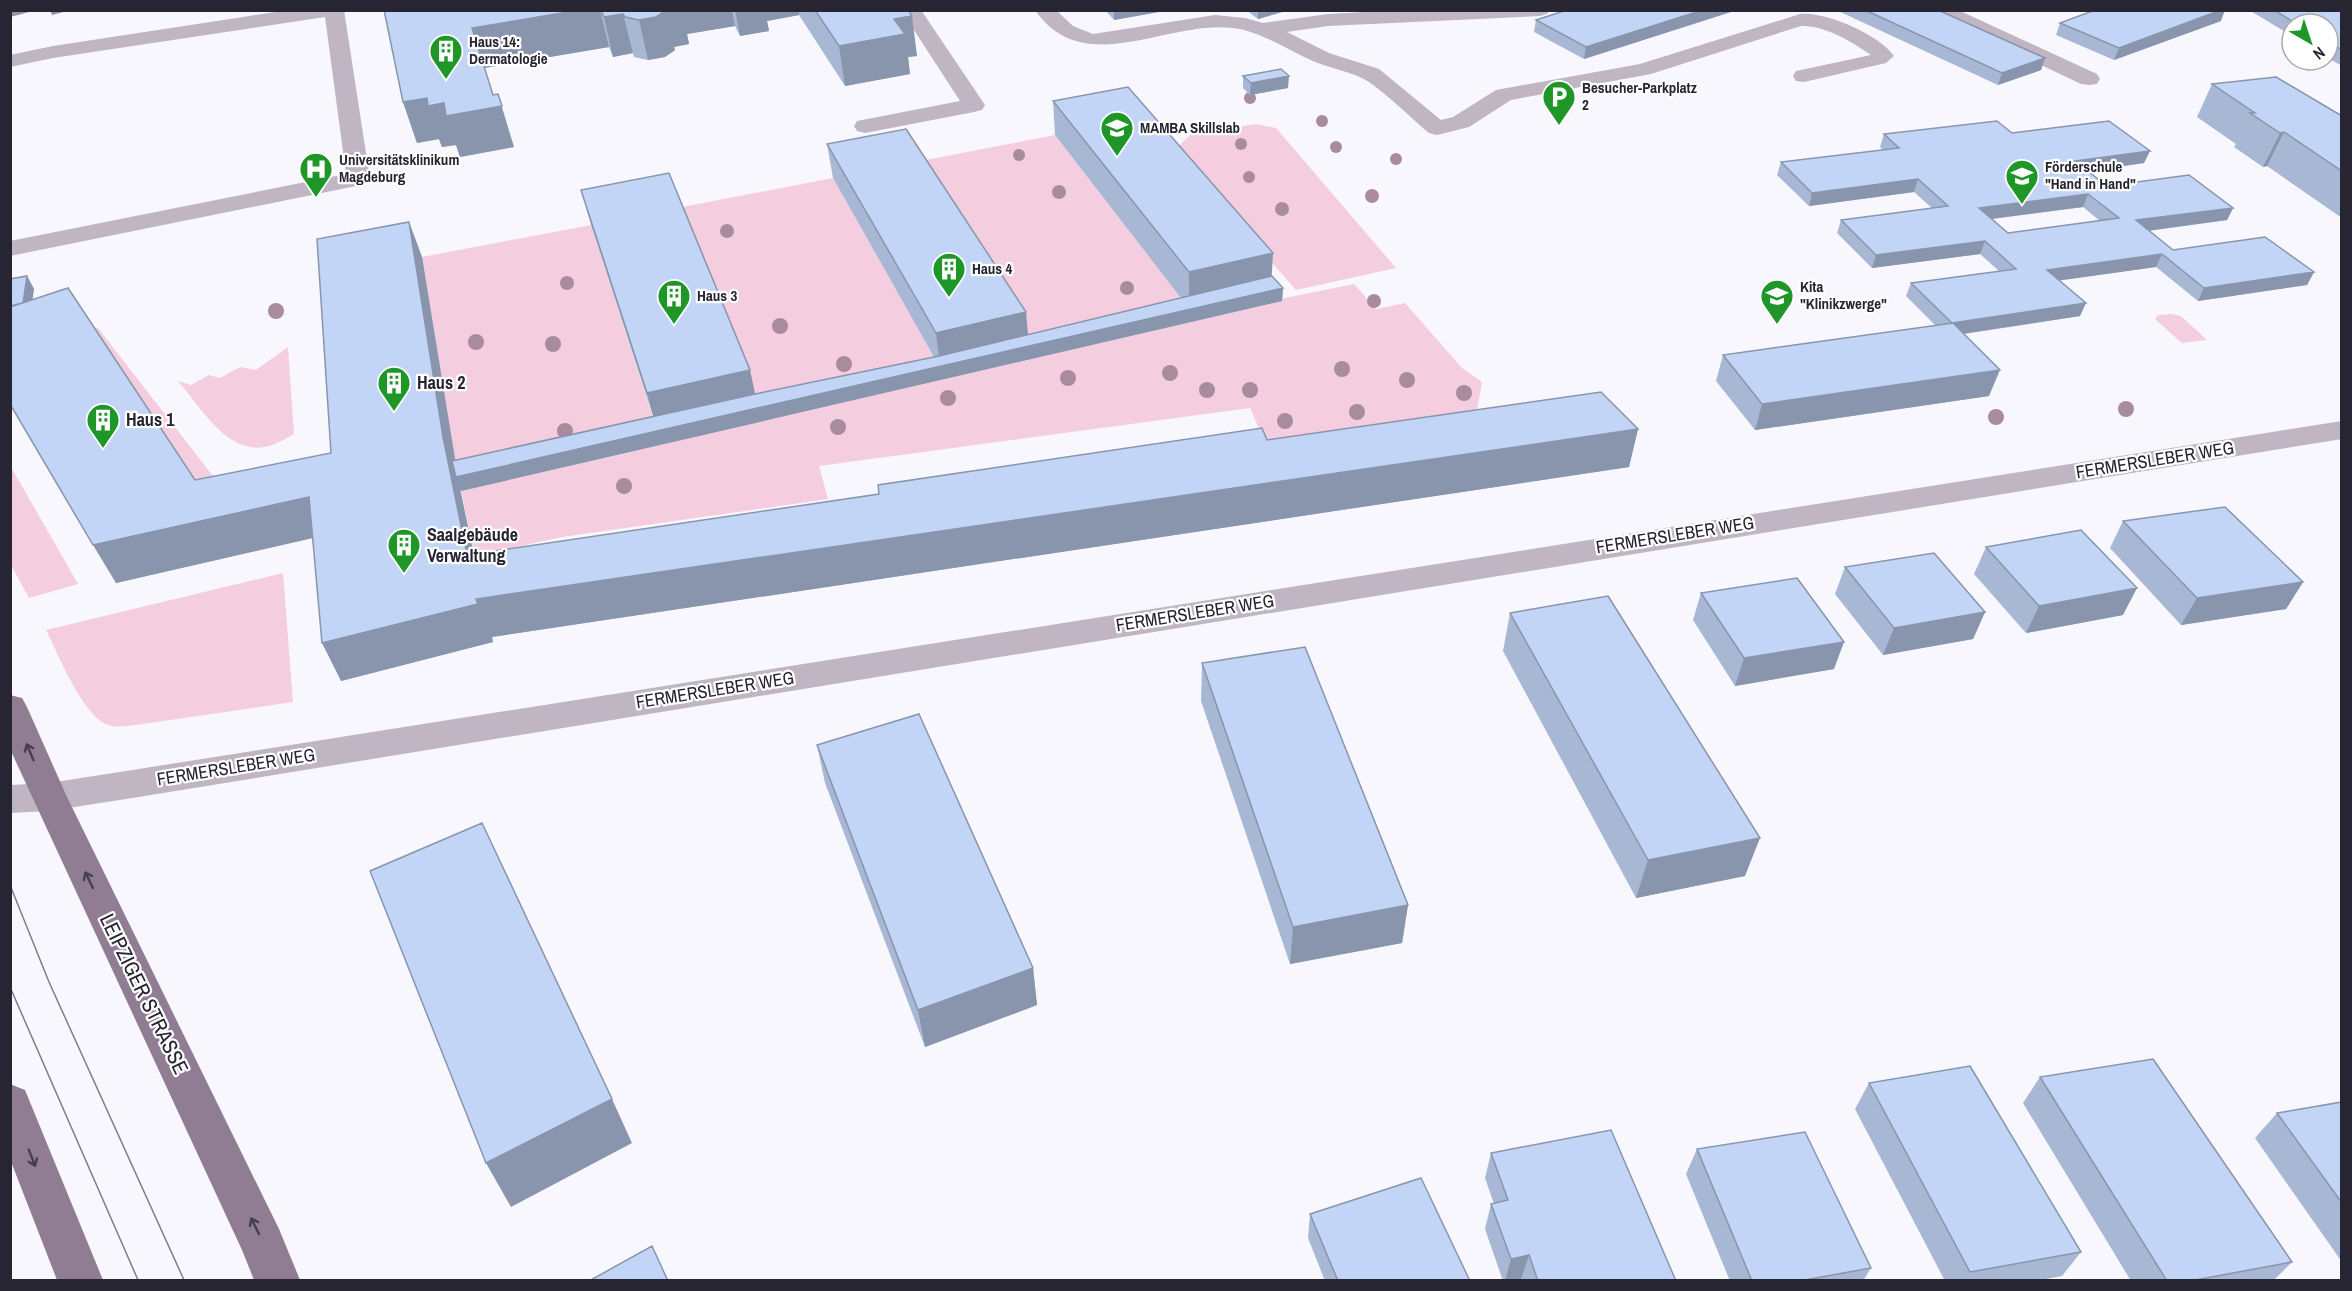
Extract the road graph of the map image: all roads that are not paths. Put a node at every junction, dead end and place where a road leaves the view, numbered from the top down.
1 (200, 10) edge
2 (333, 10) edge
3 (911, 10) edge
4 (1045, 10) edge
5 (1540, 10) edge
6 (1941, 10) edge
7 (123, 21) dead end
8 (230, 25) junction
9 (1263, 29) junction
10 (86, 47) junction
11 (10, 61) edge
12 (1804, 76) dead end
13 (2089, 79) dead end
14 (865, 126) dead end
15 (10, 249) edge
16 (2342, 430) edge
17 (10, 707) edge
18 (30, 798) edge
19 (10, 1103) edge
20 (80, 1281) edge
21 (277, 1281) edge

1 - 8 street
2 - 8 street
2 - 15 street
3 - 14 street
4 - 9 street
5 - 9 street
6 - 13 street
7 - 10 street
8 - 10 street
9 - 12 street
10 - 11 street
16 - 18 street, FERMERSLEBER WEG
18 -> 17 main road, LEIPZIGER STRASSE
21 -> 18 main road, LEIPZIGER STRASSE
19 -> 20 main road

